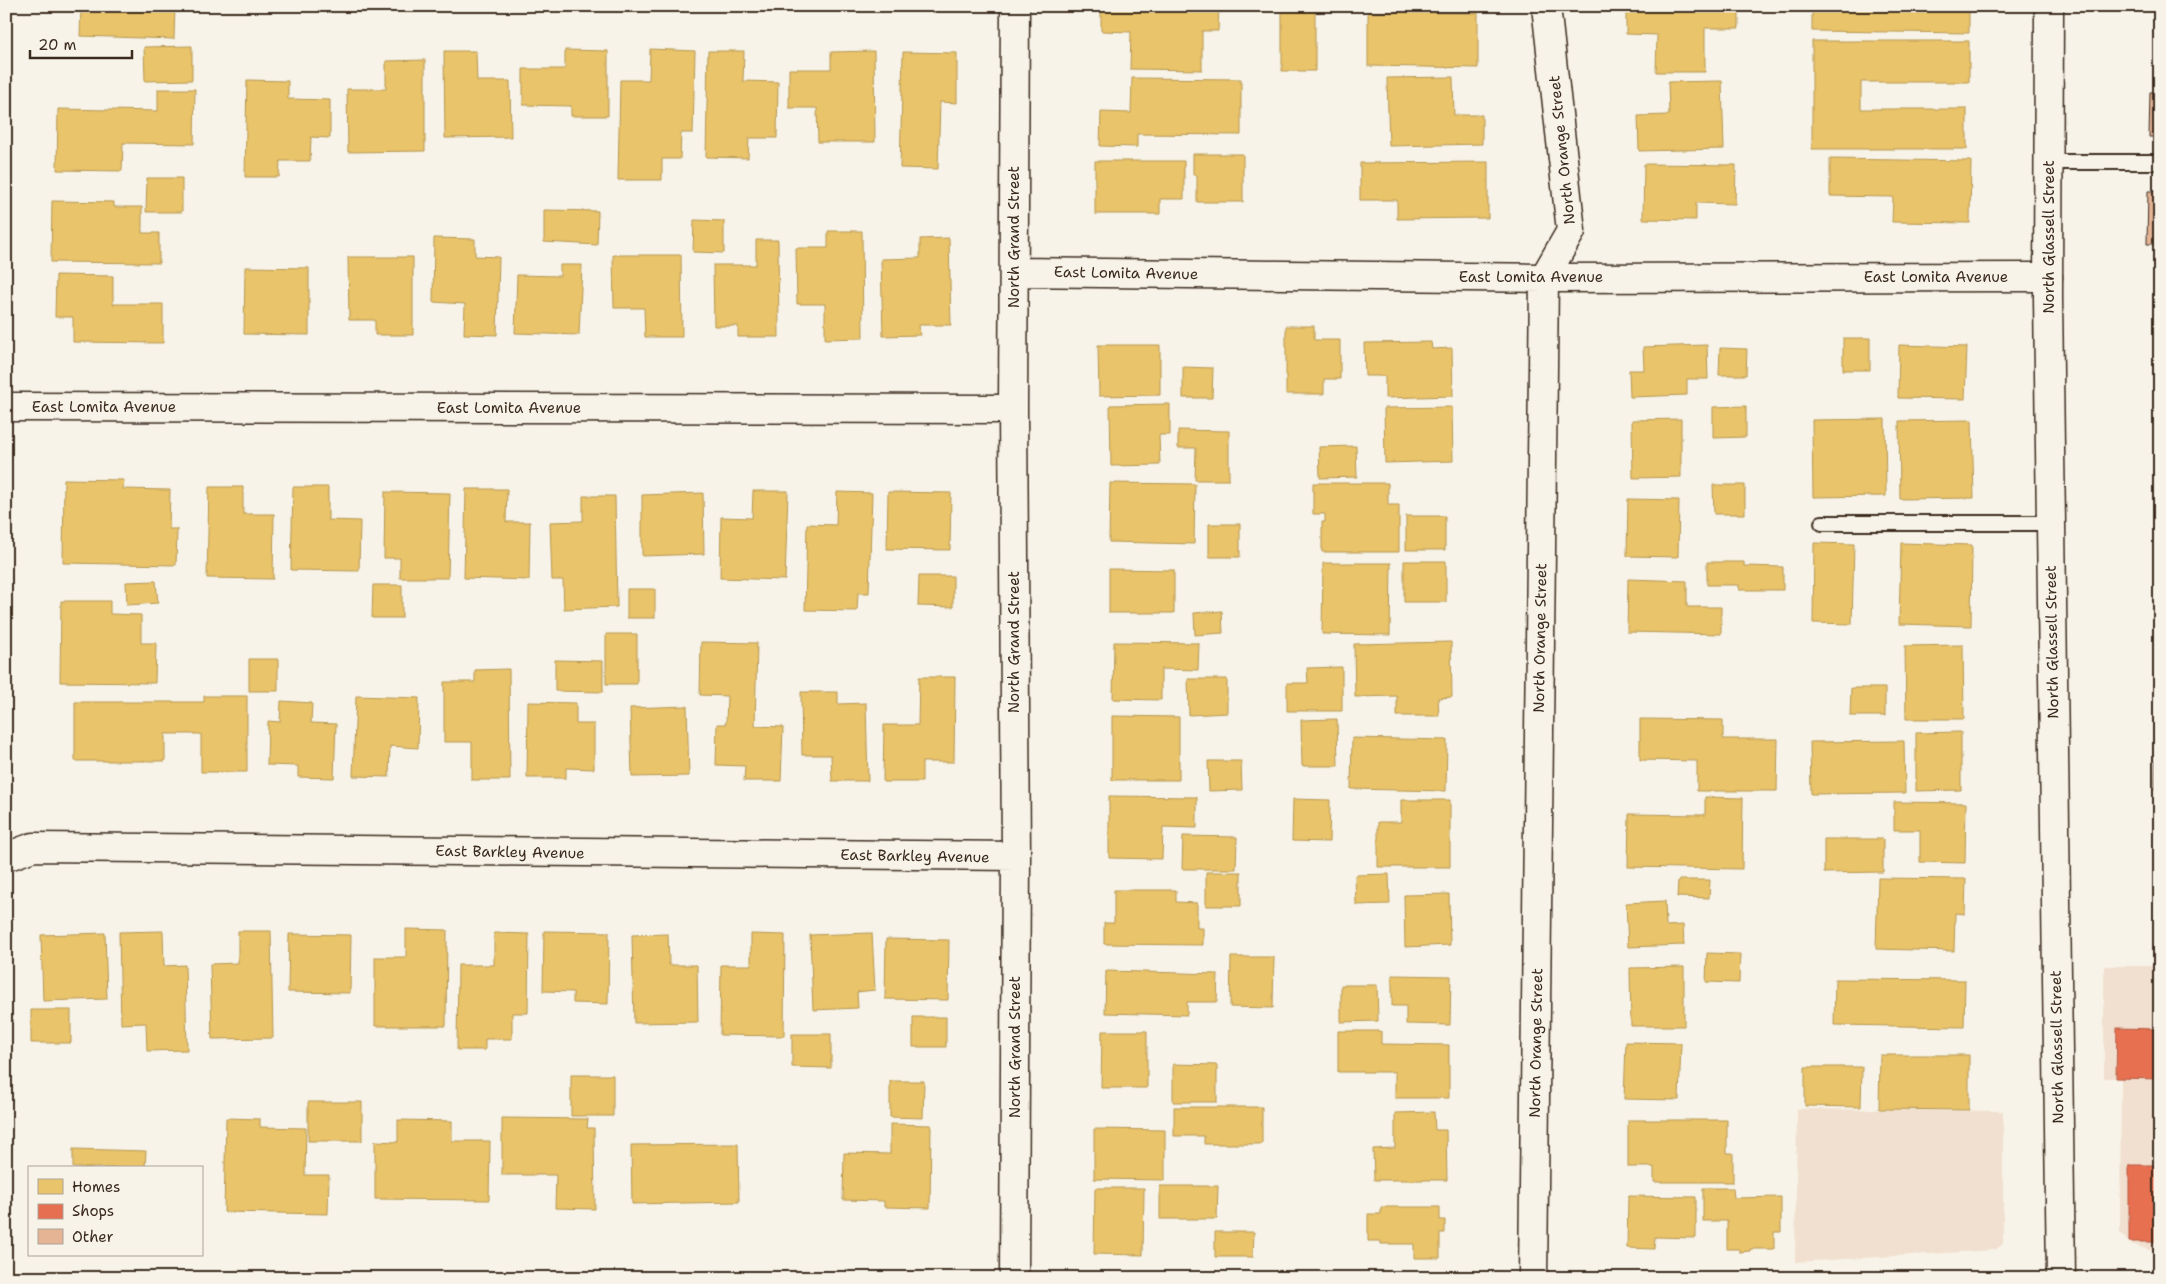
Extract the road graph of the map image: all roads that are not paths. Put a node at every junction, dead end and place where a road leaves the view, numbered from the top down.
1 (1015, 6) edge
2 (1546, 6) edge
3 (2049, 6) edge
4 (2049, 162) junction
5 (2160, 162) edge
6 (1015, 272) junction
7 (2048, 277) junction
8 (1544, 278) junction
9 (6, 407) edge
10 (1013, 409) junction
11 (1822, 523) dead end
12 (2051, 523) junction
13 (1016, 856) junction
14 (6, 857) edge
15 (1014, 1278) edge
16 (1533, 1278) edge
17 (2062, 1278) edge

1 - 6 street, North Grand Street
2 - 8 street, North Orange Street
3 - 4 street, North Glassell Street
4 - 5 lane
4 - 7 street, North Glassell Street
6 - 8 street, East Lomita Avenue
6 - 10 street, North Grand Street
7 - 8 street, East Lomita Avenue
7 - 12 street, North Glassell Street
8 - 16 street, North Orange Street
9 - 10 street, East Lomita Avenue
10 - 13 street, North Grand Street
11 - 12 lane
12 - 17 street, North Glassell Street
13 - 14 street, East Barkley Avenue
13 - 15 street, North Grand Street

